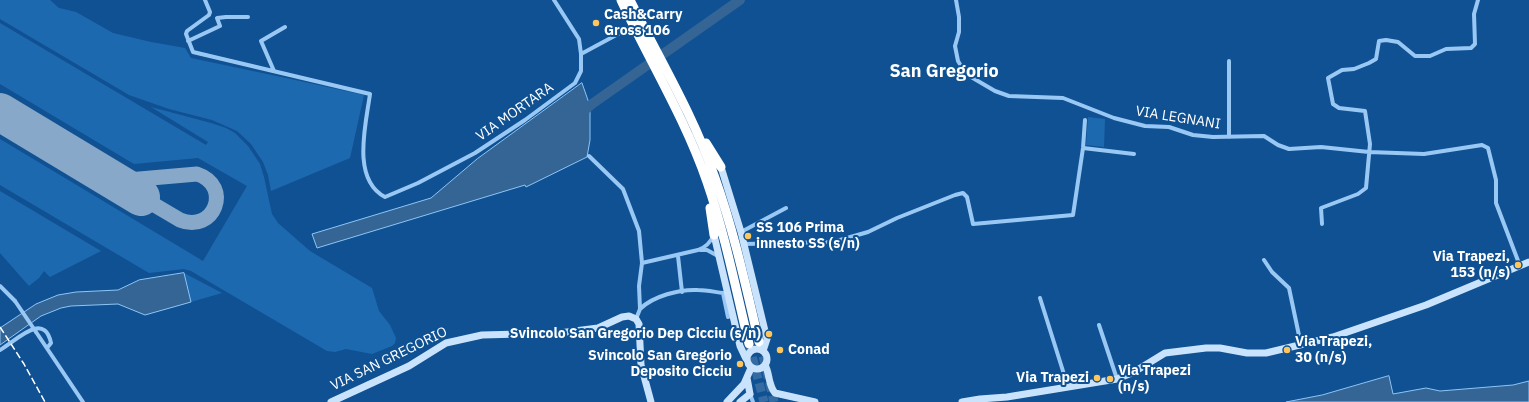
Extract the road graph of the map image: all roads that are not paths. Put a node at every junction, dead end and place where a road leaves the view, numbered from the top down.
1 (205, 0) edge
2 (554, 0) edge
3 (621, 0) edge
4 (630, 0) edge
5 (956, 0) edge
6 (1478, 0) edge
7 (248, 17) dead end
8 (633, 26) junction
9 (285, 27) dead end
10 (642, 34) junction
11 (188, 41) junction
12 (581, 54) junction
13 (1229, 61) dead end
14 (274, 71) junction
15 (677, 102) junction
16 (687, 111) junction
17 (1085, 120) dead end
18 (1229, 137) junction
19 (1083, 148) junction
20 (1369, 152) junction
21 (1134, 154) dead end
22 (589, 156) dead end
23 (721, 167) joint
24 (707, 180) junction
25 (786, 208) dead end
26 (1322, 224) dead end
27 (741, 232) junction
28 (714, 235) junction
29 (744, 244) junction
30 (698, 250) junction
31 (678, 256) junction
32 (719, 256) junction
33 (1264, 260) dead end
34 (1529, 262) edge
35 (642, 263) junction
36 (1520, 266) junction
37 (0, 286) edge
38 (682, 292) junction
39 (1040, 298) dead end
40 (640, 309) junction
41 (728, 318) dead end
42 (636, 319) junction
43 (1099, 325) dead end
44 (759, 342) tunnel mouth
45 (749, 344) tunnel mouth
46 (1301, 344) junction
47 (47, 348) junction
48 (0, 350) edge
49 (763, 351) junction
50 (746, 361) junction
51 (765, 365) junction
52 (751, 368) junction
53 (747, 378) junction
54 (1117, 379) junction
55 (1068, 387) junction
56 (740, 390) junction
57 (750, 394) junction
58 (83, 402) edge
59 (331, 402) edge
60 (650, 402) edge
61 (727, 402) edge
62 (740, 402) edge
63 (753, 402) edge
64 (815, 402) edge
65 (962, 402) edge

1 - 11 street
2 - 12 street, VIA MORTARA
3 - 8 highway
4 - 10 highway
5 - 18 street, VIA LEGNANI
6 - 20 street
7 - 11 street
8 - 10 highway
8 - 12 street
9 - 14 street
10 - 15 highway
11 - 14 street
12 - 14 street, VIA MORTARA
13 - 18 street
15 - 16 highway
15 - 24 highway
16 - 23 highway
16 - 44 highway
17 - 19 street
18 - 20 street, VIA LEGNANI
19 - 21 street
19 - 29 street
20 - 26 street
20 - 36 street, VIA LEGNANI
22 - 35 street
23 - 27 street
24 - 28 highway
24 - 45 highway
25 - 27 street
27 - 29 street
28 - 30 street
28 - 32 street
29 - 49 street
30 - 31 street
30 - 32 street
31 - 35 street
31 - 38 street
32 - 50 street
33 - 46 street
34 - 36 street
35 - 40 street
36 - 46 street
37 - 47 street, bridge
38 - 40 street
38 - 41 street
39 - 55 street
40 - 42 street
42 - 59 street, VIA SAN GREGORIO
42 - 60 street
43 - 54 street
46 - 54 street
47 - 48 street
47 - 58 street
49 - 50 street
49 - 51 street
50 - 52 street
51 - 52 street
51 - 64 street
52 - 53 street
53 - 56 street
53 - 57 street
54 - 55 street
55 - 65 street
56 - 57 street
56 - 61 street
57 - 62 street
57 - 63 street

